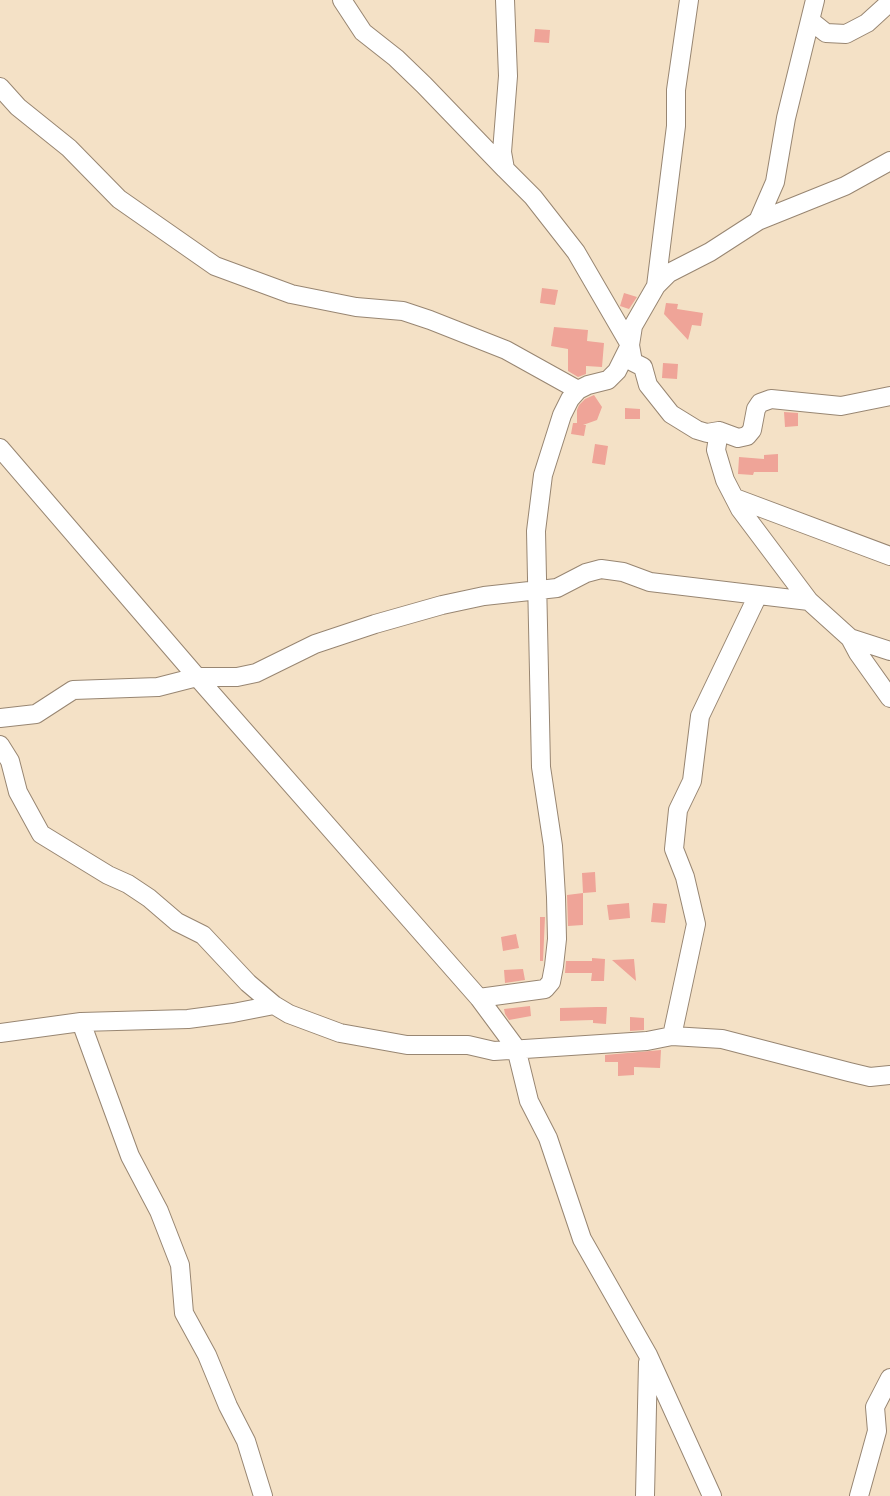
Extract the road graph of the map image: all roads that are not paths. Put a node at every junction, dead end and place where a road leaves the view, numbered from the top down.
1 (342, 0) edge
2 (505, 0) edge
3 (689, 0) edge
4 (815, 0) edge
5 (890, 2) edge
6 (811, 21) junction
7 (0, 87) edge
8 (890, 161) edge
9 (505, 169) junction
10 (758, 221) junction
11 (656, 286) junction
12 (630, 345) junction
13 (578, 390) junction
14 (890, 396) edge
15 (719, 431) junction
16 (0, 447) edge
17 (735, 498) junction
18 (890, 556) edge
19 (538, 591) junction
20 (758, 595) junction
21 (809, 601) junction
22 (850, 638) junction
23 (890, 651) edge
24 (197, 677) junction
25 (890, 698) edge
26 (0, 718) edge
27 (0, 745) edge
28 (479, 998) junction
29 (274, 1004) junction
30 (81, 1022) junction
31 (0, 1033) edge
32 (671, 1036) junction
33 (516, 1048) junction
34 (890, 1074) edge
35 (648, 1355) junction
36 (890, 1378) edge
37 (263, 1496) edge
38 (645, 1496) edge
39 (712, 1496) edge
40 (859, 1496) edge

1 - 9 street
2 - 9 street
3 - 11 street
4 - 6 street
5 - 6 street
6 - 10 street
7 - 13 street
8 - 10 street
9 - 12 street
10 - 11 street
11 - 12 street
12 - 13 street
12 - 15 street
13 - 19 street
14 - 15 street
15 - 17 street
16 - 24 street
17 - 18 street
17 - 21 street
19 - 20 street
19 - 24 street
19 - 28 street
20 - 21 street
20 - 32 street
21 - 22 street
22 - 23 street
22 - 25 street
24 - 26 street
24 - 28 street
27 - 29 street
28 - 33 street
29 - 30 street
29 - 33 street
30 - 31 street
30 - 37 street
32 - 33 street
32 - 34 street
33 - 35 street
35 - 38 street
35 - 39 street
36 - 40 street

